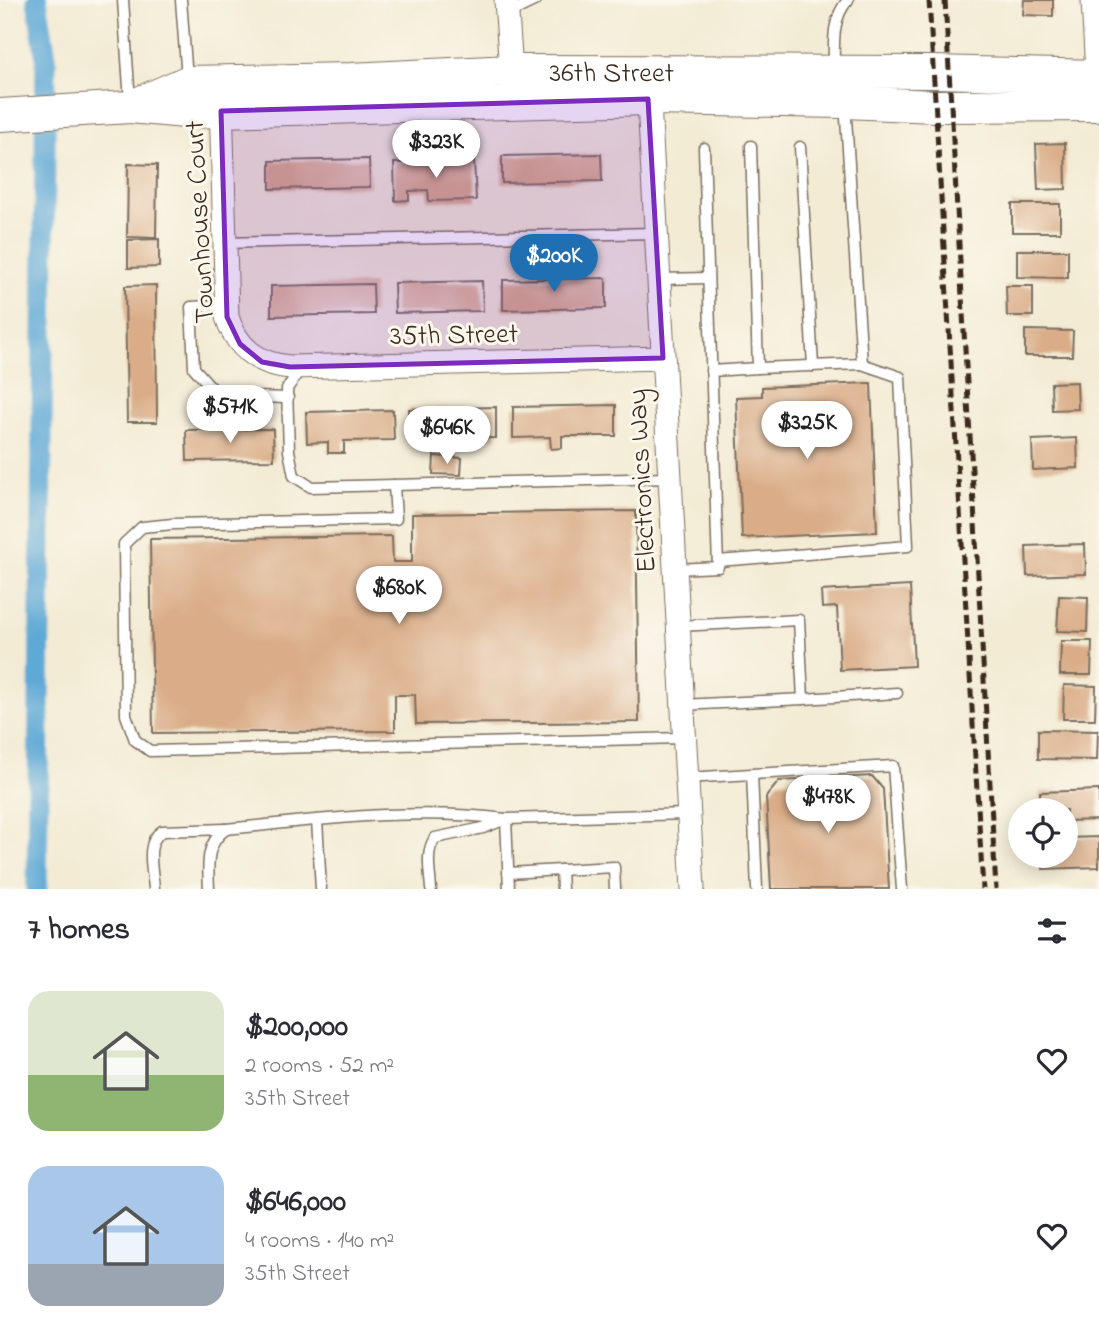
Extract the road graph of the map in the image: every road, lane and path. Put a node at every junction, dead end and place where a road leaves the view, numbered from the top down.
1 (123, 0) edge
2 (181, 0) edge
3 (536, 0) edge
4 (848, 0) edge
5 (1093, 0) edge
6 (507, 7) edge
7 (512, 71) junction
8 (834, 71) junction
9 (187, 82) junction
10 (648, 84) junction
11 (1099, 90) edge
12 (221, 96) junction
13 (513, 102) junction
14 (845, 102) junction
15 (130, 107) junction
16 (0, 115) edge
17 (751, 146) dead end
18 (800, 147) dead end
19 (704, 148) dead end
20 (655, 233) junction
21 (225, 243) junction
22 (708, 278) junction
23 (658, 279) junction
24 (227, 304) junction
25 (250, 354) joint
26 (663, 358) junction
27 (862, 364) junction
28 (813, 366) junction
29 (301, 367) junction
30 (758, 368) junction
31 (711, 371) junction
32 (288, 398) junction
33 (670, 478) junction
34 (394, 485) junction
35 (718, 561) junction
36 (674, 569) junction
37 (678, 626) junction
38 (897, 693) dead end
39 (803, 699) junction
40 (682, 705) junction
41 (684, 738) junction
42 (752, 774) junction
43 (687, 778) junction
44 (688, 814) junction
45 (506, 819) junction
46 (317, 820) junction
47 (226, 829) junction
48 (561, 870) junction
49 (508, 873) junction
50 (154, 889) edge
51 (209, 889) edge
52 (321, 889) edge
53 (430, 889) edge
54 (509, 889) edge
55 (562, 889) edge
56 (615, 889) edge
57 (693, 889) edge
58 (757, 889) edge
59 (902, 889) edge

1 - 15 lane
2 - 9 lane
3 - 6 lane
4 - 8 lane
5 - 11 street
6 - 7 street
7 - 10 street, 36th Street
7 - 12 street, 36th Street
7 - 13 street
8 - 10 street, 36th Street
8 - 11 street, 36th Street
9 - 12 street, 36th Street
9 - 15 street, 36th Street
10 - 13 street, 36th Street
10 - 14 street, 36th Street
10 - 20 street, Electronics Way
11 - 14 street, 36th Street
12 - 13 street, 36th Street
12 - 15 street, 36th Street
12 - 21 street, Townhouse Court
14 - 27 lane
15 - 16 street, 36th Street
17 - 30 lane
18 - 28 lane
19 - 22 lane
20 - 21 lane
20 - 23 street, Electronics Way
21 - 24 street, Townhouse Court
22 - 23 lane
22 - 31 lane
23 - 26 street, Electronics Way
24 - 25 street, Townhouse Court
24 - 32 lane
25 - 29 street, 35th Street
26 - 29 street, 35th Street
26 - 33 street, Electronics Way
27 - 28 lane
27 - 35 lane
28 - 30 lane
29 - 32 lane
30 - 31 lane
31 - 35 lane
32 - 34 lane
33 - 34 lane
33 - 36 street, Electronics Way
34 - 41 lane
35 - 36 lane
36 - 37 street, Electronics Way
37 - 39 lane
37 - 40 street, Electronics Way
38 - 39 lane
39 - 40 lane
40 - 41 street, Electronics Way
41 - 43 street, Electronics Way
42 - 43 lane
42 - 58 lane
42 - 59 lane
43 - 44 street, Electronics Way
44 - 45 lane
44 - 57 street, Electronics Way
45 - 46 lane
45 - 49 lane
45 - 53 lane
46 - 47 lane
46 - 52 lane
47 - 50 lane
47 - 51 lane
48 - 49 lane
48 - 55 lane
48 - 56 lane
49 - 54 lane

